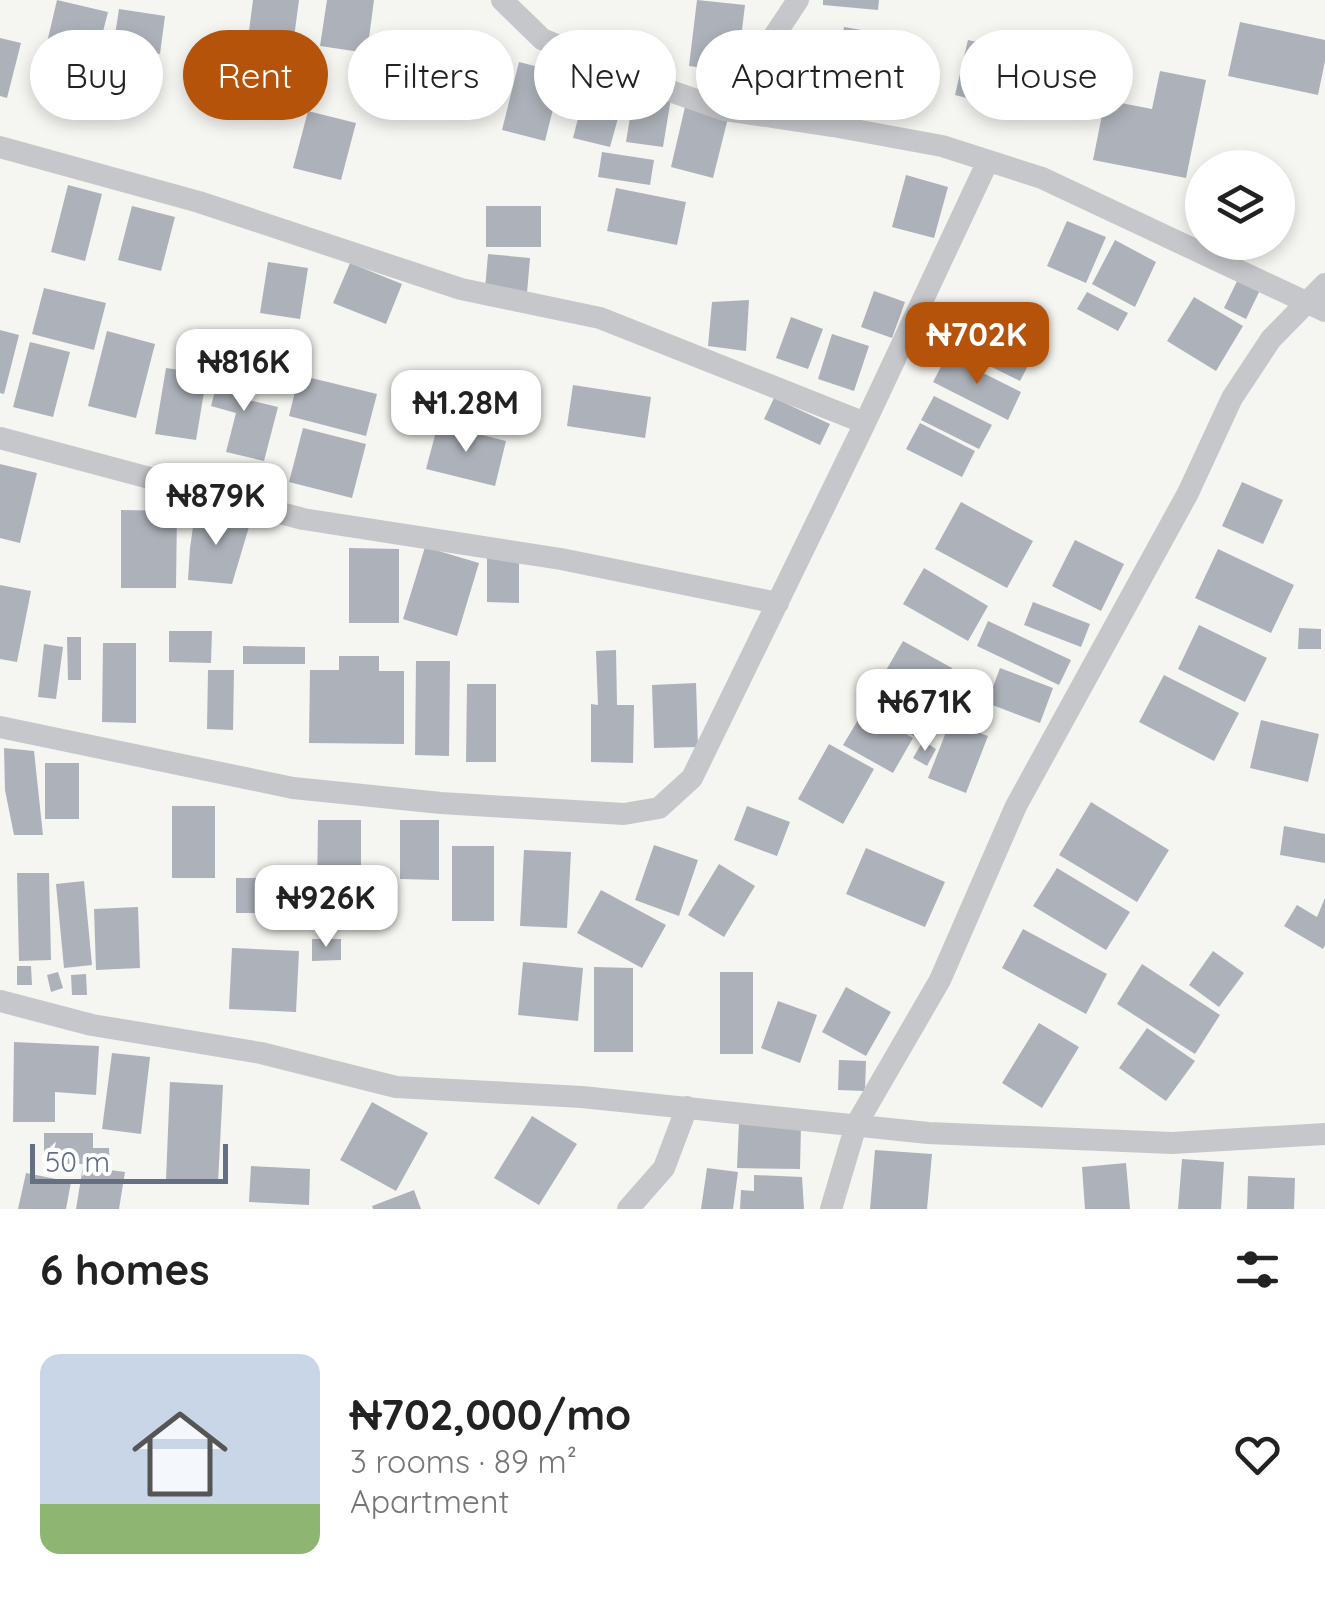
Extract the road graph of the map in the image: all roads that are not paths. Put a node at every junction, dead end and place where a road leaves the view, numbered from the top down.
1 (502, 0) edge
2 (798, 0) edge
3 (778, 30) edge
4 (696, 100) edge
5 (792, 120) edge
6 (0, 147) edge
7 (988, 161) junction
8 (1325, 284) edge
9 (1316, 307) edge
10 (865, 424) junction
11 (0, 438) edge
12 (778, 603) junction
13 (0, 727) edge
14 (0, 1001) edge
15 (687, 1107) junction
16 (856, 1125) junction
17 (1325, 1134) edge
18 (628, 1209) edge
19 (832, 1209) edge

1 - 4 street
2 - 3 street
5 - 7 street
6 - 10 street
7 - 9 street
7 - 10 street
8 - 9 street
9 - 16 street
10 - 12 street
11 - 12 street
12 - 13 street
14 - 15 street
15 - 16 street
15 - 18 street
16 - 17 street
16 - 19 street

